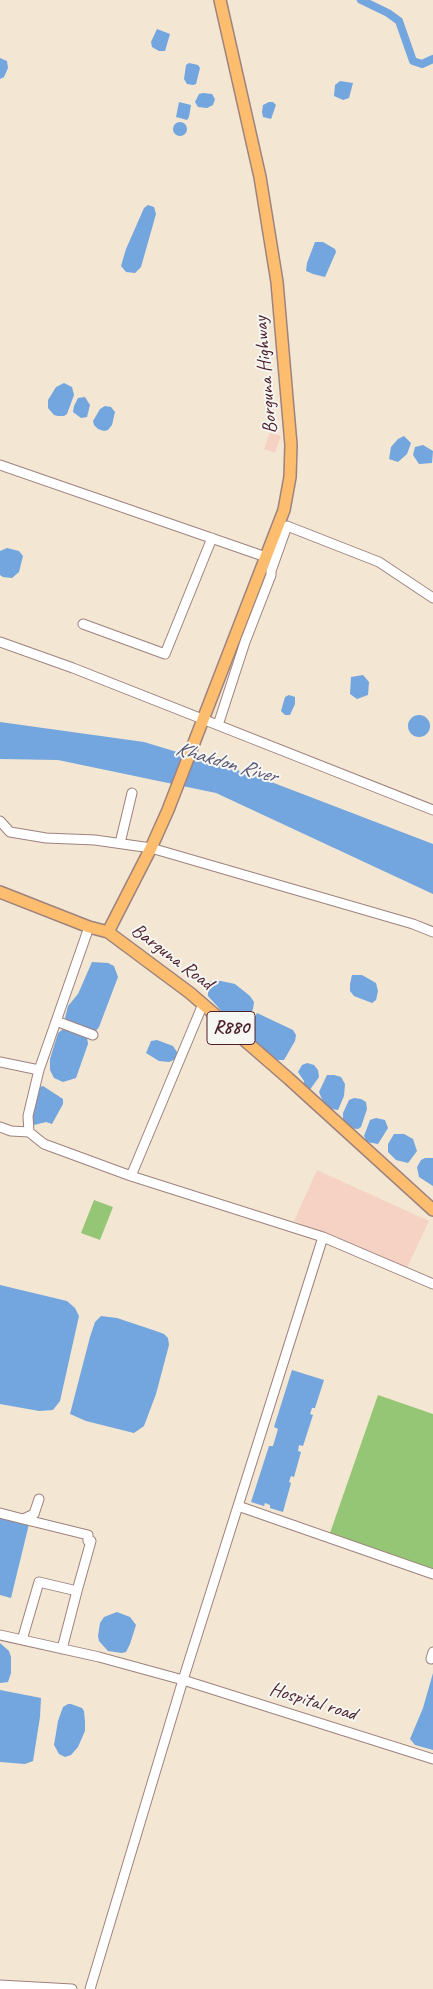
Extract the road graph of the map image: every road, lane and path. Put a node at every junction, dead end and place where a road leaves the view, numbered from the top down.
1 (220, 0) edge
2 (0, 465) edge
3 (212, 538) junction
4 (266, 557) junction
5 (433, 598) edge
6 (83, 624) dead end
7 (0, 642) edge
8 (204, 719) junction
9 (218, 725) junction
10 (132, 793) dead end
11 (433, 810) edge
12 (0, 821) edge
13 (120, 843) junction
14 (151, 848) junction
15 (0, 892) edge
16 (89, 927) junction
17 (108, 932) junction
18 (433, 932) edge
19 (203, 1004) junction
20 (56, 1022) junction
21 (93, 1035) dead end
22 (0, 1062) edge
23 (39, 1070) junction
24 (0, 1127) edge
25 (29, 1132) junction
26 (131, 1176) junction
27 (433, 1210) edge
28 (323, 1237) junction
29 (433, 1284) edge
30 (39, 1499) dead end
31 (238, 1506) junction
32 (0, 1513) edge
33 (23, 1519) junction
34 (433, 1574) edge
35 (77, 1591) junction
36 (0, 1635) edge
37 (22, 1640) junction
38 (62, 1649) junction
39 (183, 1680) junction
40 (433, 1759) edge
41 (0, 1985) edge
42 (72, 1989) edge
43 (90, 1989) edge

1 - 4 main road, Borguna Highway
2 - 3 street
3 - 4 street
3 - 6 street
4 - 8 main road, Borguna Highway
5 - 9 street
7 - 8 street
8 - 9 street
8 - 14 main road, Borguna Highway
9 - 11 street
10 - 13 street
12 - 13 street
13 - 14 street
14 - 17 main road, Borguna Highway
14 - 18 street
15 - 16 main road, Barguna Road / R880
16 - 17 main road, Barguna Road / R880
16 - 20 street
17 - 19 main road, Barguna Road / R880
19 - 26 street
19 - 27 main road, Barguna Road / R880
20 - 21 street
20 - 23 street
22 - 23 street
23 - 25 street
24 - 25 street
25 - 26 street
26 - 28 street
28 - 29 street
28 - 31 street
30 - 33 street
31 - 34 street
31 - 39 street
32 - 33 street
33 - 35 street
35 - 37 street
35 - 38 street
36 - 37 street, Hospital road
37 - 38 street, Hospital road
38 - 39 street, Hospital road
39 - 40 street, Hospital road
39 - 43 street
41 - 42 street

